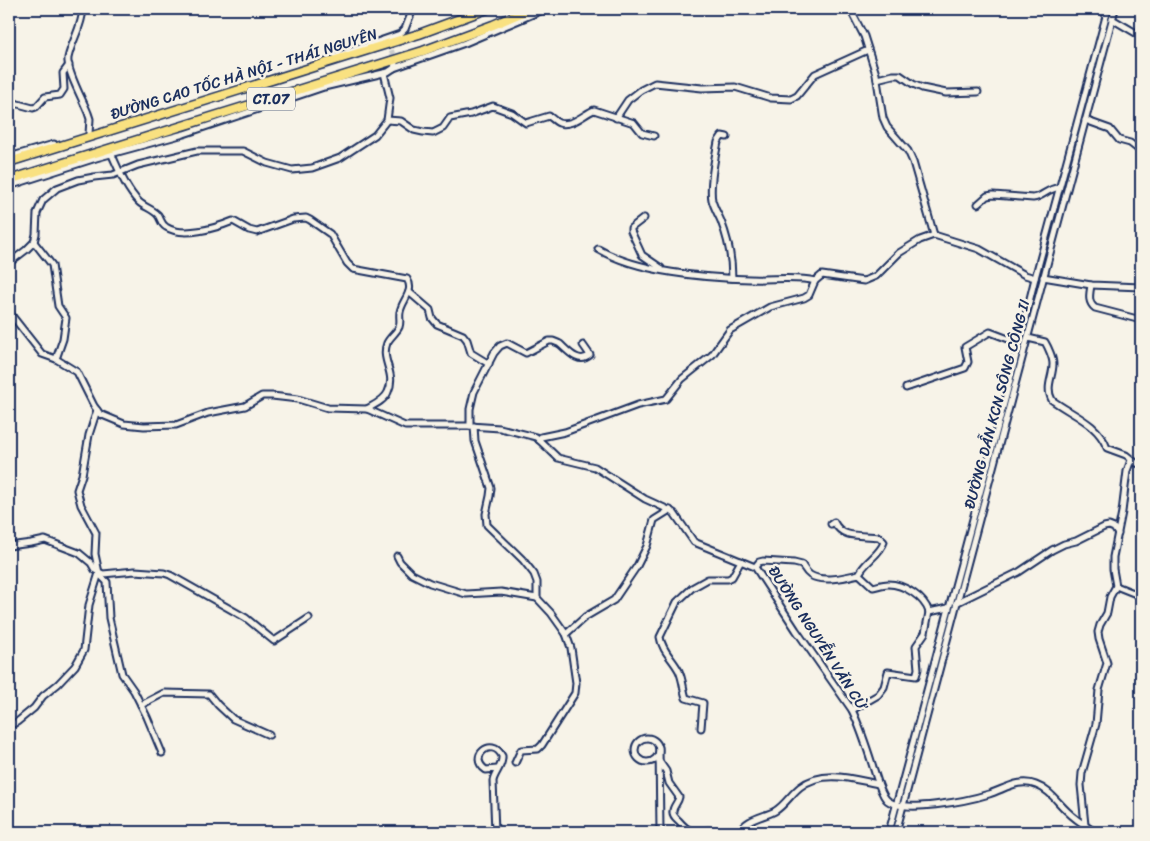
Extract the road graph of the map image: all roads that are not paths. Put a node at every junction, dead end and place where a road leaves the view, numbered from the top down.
1 (83, 9) edge
2 (487, 9) edge
3 (530, 9) edge
4 (545, 9) edge
5 (850, 9) edge
6 (1100, 9) edge
7 (1115, 9) edge
8 (414, 10) edge
9 (1108, 11) edge
10 (1112, 19) junction
11 (1141, 36) edge
12 (868, 50) junction
13 (69, 65) junction
14 (384, 73) junction
15 (877, 79) junction
16 (978, 92) dead end
17 (9, 100) edge
18 (616, 118) junction
19 (387, 120) junction
20 (1085, 120) junction
21 (89, 134) junction
22 (654, 136) dead end
23 (727, 137) dead end
24 (1139, 150) dead end
25 (112, 155) junction
26 (9, 157) edge
27 (9, 162) edge
28 (121, 173) junction
29 (9, 180) edge
30 (9, 186) edge
31 (1059, 188) junction
32 (978, 204) dead end
33 (1058, 207) junction
34 (644, 218) dead end
35 (934, 235) junction
36 (34, 242) junction
37 (598, 249) dead end
38 (9, 263) edge
39 (666, 270) junction
40 (1043, 277) junction
41 (732, 278) junction
42 (1035, 278) junction
43 (815, 281) junction
44 (1091, 285) junction
45 (1141, 287) edge
46 (409, 292) junction
47 (9, 312) edge
48 (1141, 320) edge
49 (1028, 338) junction
50 (1019, 343) junction
51 (583, 345) dead end
52 (56, 359) junction
53 (488, 364) junction
54 (906, 388) dead end
55 (97, 410) junction
56 (368, 410) junction
57 (472, 426) junction
58 (539, 440) junction
59 (1131, 460) junction
60 (1141, 464) edge
61 (670, 510) junction
62 (831, 524) dead end
63 (1118, 534) junction
64 (9, 546) edge
65 (963, 553) junction
66 (971, 555) junction
67 (397, 556) dead end
68 (740, 561) junction
69 (755, 567) junction
70 (99, 574) junction
71 (859, 574) junction
72 (1116, 586) junction
73 (1141, 596) edge
74 (537, 598) junction
75 (956, 602) junction
76 (948, 608) junction
77 (929, 612) junction
78 (309, 618) dead end
79 (566, 634) junction
80 (141, 706) junction
81 (852, 710) junction
82 (9, 726) edge
83 (701, 728) dead end
84 (269, 735) dead end
85 (659, 747) junction
86 (162, 753) dead end
87 (648, 762) junction
88 (515, 763) dead end
89 (659, 764) junction
90 (497, 769) junction
91 (486, 770) junction
92 (493, 781) junction
93 (878, 784) junction
94 (896, 804) junction
95 (903, 806) junction
96 (1085, 826) junction
97 (495, 832) edge
98 (660, 832) edge
99 (718, 832) edge
100 (740, 832) edge
101 (889, 832) edge
102 (896, 832) edge
103 (1095, 832) edge

1 - 13 street
2 - 27 highway, ĐƯỜNG CAO TỐC HÀ NỘI - THÁI NGUYÊN / CT.07
3 - 29 highway, ĐƯỜNG CAO TỐC HÀ NỘI - THÁI NGUYÊN / CT.07
4 - 14 street
5 - 12 street
6 - 9 street
7 - 10 street, ĐƯỜNG DẪN KCN SÔNG CÔNG II
8 - 21 street
9 - 31 street, ĐƯỜNG DẪN KCN SÔNG CÔNG II
10 - 11 street
10 - 20 street, ĐƯỜNG DẪN KCN SÔNG CÔNG II
12 - 15 street
12 - 18 street
13 - 17 street
13 - 21 street
14 - 19 street
14 - 25 street
15 - 16 street
15 - 35 street
18 - 19 street
18 - 22 street
19 - 28 street
20 - 24 street
20 - 33 street, ĐƯỜNG DẪN KCN SÔNG CÔNG II
21 - 26 street
23 - 41 street
25 - 28 street
25 - 30 street
28 - 36 street
28 - 46 street
31 - 32 street
31 - 33 street, ĐƯỜNG DẪN KCN SÔNG CÔNG II
33 - 40 street, ĐƯỜNG DẪN KCN SÔNG CÔNG II
33 - 42 street, ĐƯỜNG DẪN KCN SÔNG CÔNG II
34 - 39 street
35 - 42 street
35 - 43 street
36 - 38 street
36 - 52 street
37 - 39 street
39 - 41 street
40 - 44 street
40 - 49 street, ĐƯỜNG DẪN KCN SÔNG CÔNG II
41 - 43 street
42 - 50 street, ĐƯỜNG DẪN KCN SÔNG CÔNG II
43 - 58 street
44 - 45 street
44 - 48 street
46 - 53 street
46 - 56 street
47 - 52 street
49 - 59 street
49 - 66 street, ĐƯỜNG DẪN KCN SÔNG CÔNG II
50 - 54 street
50 - 65 street, ĐƯỜNG DẪN KCN SÔNG CÔNG II
51 - 53 street
52 - 55 street
53 - 57 street
55 - 56 street, ĐƯỜNG NGUYỄN VĂN CỪ
55 - 70 street
56 - 57 street, ĐƯỜNG NGUYỄN VĂN CỪ
57 - 58 street, ĐƯỜNG NGUYỄN VĂN CỪ
57 - 74 street
58 - 61 street, ĐƯỜNG NGUYỄN VĂN CỪ
59 - 60 street
59 - 63 street
61 - 68 street, ĐƯỜNG NGUYỄN VĂN CỪ
61 - 79 street
62 - 71 street
63 - 72 street
63 - 75 street
64 - 70 street
65 - 66 street
65 - 76 street, ĐƯỜNG DẪN KCN SÔNG CÔNG II
66 - 75 street, ĐƯỜNG DẪN KCN SÔNG CÔNG II
67 - 74 street
68 - 69 street, ĐƯỜNG NGUYỄN VĂN CỪ
68 - 83 street
69 - 71 street
69 - 81 street, ĐƯỜNG NGUYỄN VĂN CỪ
70 - 78 street
70 - 80 street
70 - 82 street
71 - 77 street
72 - 73 street
72 - 96 street
74 - 79 street
75 - 95 street, ĐƯỜNG DẪN KCN SÔNG CÔNG II
76 - 77 street
76 - 94 street, ĐƯỜNG DẪN KCN SÔNG CÔNG II
77 - 81 street
79 - 88 street
80 - 84 street
80 - 86 street
81 - 93 street, ĐƯỜNG NGUYỄN VĂN CỪ
85 - 87 street
85 - 87 street
85 - 89 street
87 - 89 street
89 - 98 street
89 - 99 street
90 - 91 street
90 - 91 street
90 - 92 street
91 - 92 street
92 - 97 street
93 - 94 street, ĐƯỜNG NGUYỄN VĂN CỪ
93 - 100 street
94 - 95 street
94 - 101 street, ĐƯỜNG DẪN KCN SÔNG CÔNG II
95 - 96 street
95 - 102 street, ĐƯỜNG DẪN KCN SÔNG CÔNG II
96 - 103 street

